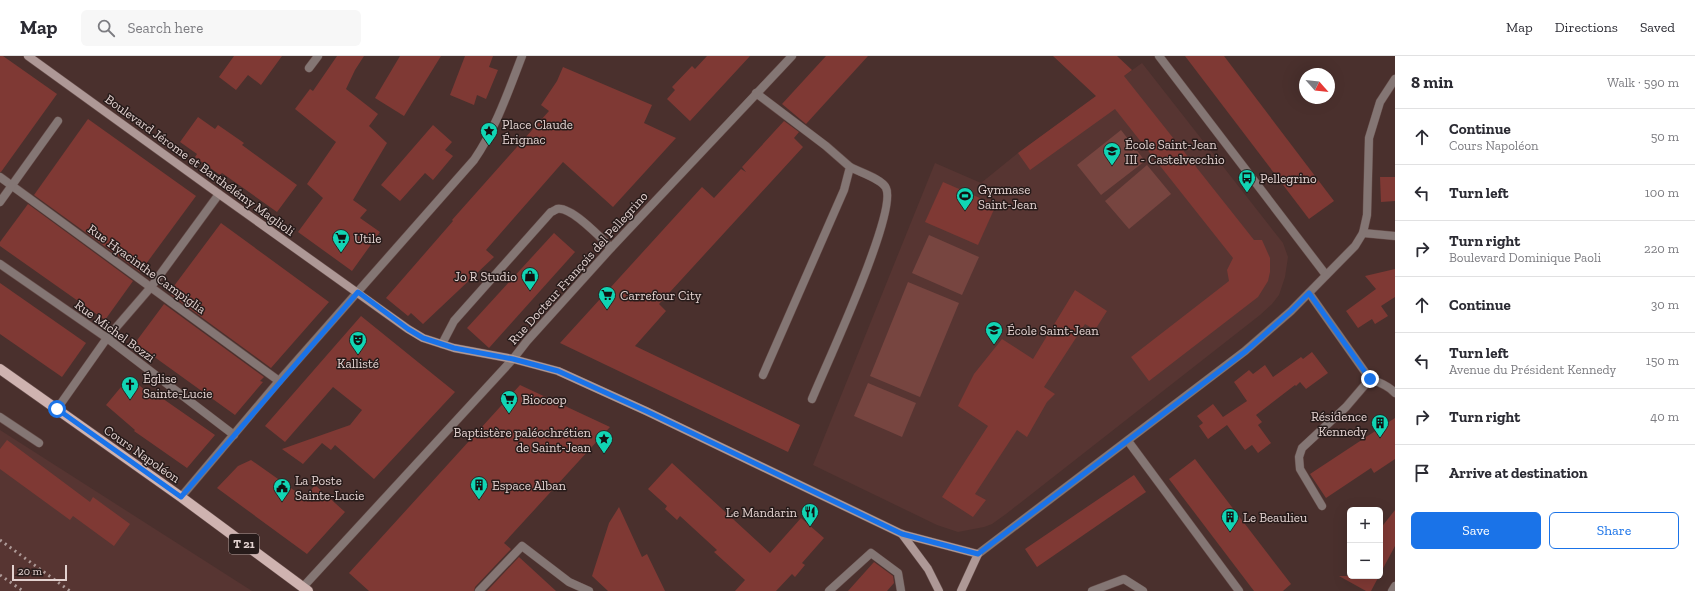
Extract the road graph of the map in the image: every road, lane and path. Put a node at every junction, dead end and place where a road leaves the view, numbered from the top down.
1 (28, 56) edge
2 (318, 56) edge
3 (522, 56) edge
4 (792, 56) edge
5 (1159, 56) edge
6 (309, 68) dead end
7 (1395, 78) edge
8 (756, 93) junction
9 (58, 120) dead end
10 (850, 167) junction
11 (0, 177) edge
12 (12, 186) junction
13 (219, 194) junction
14 (0, 202) edge
15 (1363, 234) junction
16 (1395, 236) edge
17 (611, 248) junction
18 (0, 264) edge
19 (1326, 275) junction
20 (151, 287) junction
21 (358, 292) junction
22 (1309, 293) junction
23 (107, 338) junction
24 (442, 344) junction
25 (513, 359) junction
26 (0, 369) edge
27 (763, 375) dead end
28 (1370, 379) junction
29 (279, 381) junction
30 (1395, 394) edge
31 (812, 399) dead end
32 (57, 409) junction
33 (0, 417) edge
34 (234, 435) junction
35 (1128, 441) junction
36 (39, 443) dead end
37 (181, 497) junction
38 (1322, 506) dead end
39 (902, 534) junction
40 (978, 554) junction
41 (1395, 586) edge
42 (306, 589) edge
43 (479, 591) edge
44 (589, 591) edge
45 (829, 591) edge
46 (901, 591) edge
47 (939, 591) edge
48 (961, 591) edge
49 (1092, 591) edge
50 (1143, 591) edge
51 (1239, 591) edge
52 (1392, 591) edge

1 - 13 main road, Boulevard Jérome et Barthélémy Maglioli
2 - 6 street
3 - 21 street
4 - 8 street, Rue Docteur François del Pellegrino
5 - 19 street
7 - 15 street
8 - 10 street
8 - 17 street, Rue Docteur François del Pellegrino
9 - 12 street
10 - 27 street
10 - 31 street
11 - 12 street, Rue Hyacinthe Campiglia
12 - 14 street
12 - 20 street, Rue Hyacinthe Campiglia
13 - 20 street
13 - 21 main road, Boulevard Jérome et Barthélémy Maglioli
15 - 16 street
15 - 19 street
17 - 24 street
17 - 25 street, Rue Docteur François del Pellegrino
18 - 23 street, Rue Michel Bozzi
19 - 22 street
20 - 23 street
20 - 29 street, Rue Hyacinthe Campiglia
21 - 24 main road, Boulevard Jérome et Barthélémy Maglioli
21 - 29 street
22 - 28 street
22 - 35 street
23 - 32 street
23 - 34 street, Rue Michel Bozzi
24 - 25 main road, Boulevard Jérome et Barthélémy Maglioli
25 - 39 main road, Boulevard Jérome et Barthélémy Maglioli
25 - 42 street, Rue Docteur François del Pellegrino
26 - 32 main road, Cours Napoléon / T 21
28 - 30 street
28 - 38 street
29 - 34 street
32 - 37 main road, Cours Napoléon / T 21
33 - 36 street
34 - 37 street
35 - 40 street
35 - 51 street
37 - 42 main road, Cours Napoléon / T 21
39 - 40 main road, Boulevard Jérome et Barthélémy Maglioli
39 - 47 main road
40 - 48 main road
41 - 52 street
43 - 44 street
45 - 46 street
49 - 50 street

